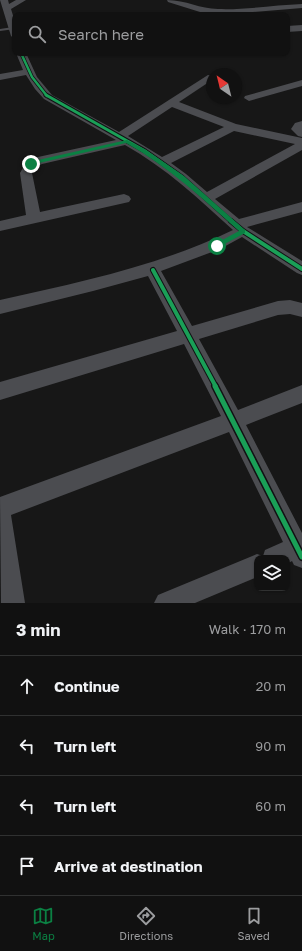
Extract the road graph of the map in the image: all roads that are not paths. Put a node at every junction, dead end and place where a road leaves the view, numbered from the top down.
1 (22, 0) edge
2 (171, 0) edge
3 (302, 6) edge
4 (5, 7) edge
5 (12, 26) edge
6 (302, 28) edge
7 (290, 29) edge
8 (0, 30) edge
9 (12, 32) edge
10 (22, 56) edge
11 (28, 72) junction
12 (0, 77) edge
13 (206, 79) edge
14 (302, 83) edge
15 (249, 98) dead end
16 (171, 102) junction
17 (302, 124) edge
18 (233, 127) junction
19 (302, 134) edge
20 (123, 139) junction
21 (302, 143) edge
22 (161, 163) junction
23 (206, 198) junction
24 (124, 199) dead end
25 (302, 208) edge
26 (34, 219) junction
27 (0, 226) edge
28 (239, 228) junction
29 (302, 269) edge
30 (153, 270) junction
31 (0, 307) edge
32 (302, 310) edge
33 (189, 334) junction
34 (0, 391) edge
35 (302, 394) edge
36 (234, 422) junction
37 (0, 508) edge
38 (0, 513) edge
39 (300, 553) edge
40 (289, 555) edge
41 (254, 566) edge
42 (13, 603) edge
43 (166, 603) edge

1 - 4 street
2 - 3 street
4 - 5 street
6 - 7 street
8 - 9 lane
10 - 11 street
11 - 12 street
11 - 20 street
13 - 16 street
14 - 15 street
16 - 18 street
16 - 20 street
17 - 19 street
18 - 21 street
18 - 22 street
20 - 22 street
20 - 26 street
21 - 23 street
22 - 23 street
23 - 28 street
24 - 26 street
25 - 28 street
26 - 27 street
28 - 29 street
28 - 30 street
30 - 31 street
30 - 33 street
32 - 33 street
33 - 34 street
33 - 36 street
35 - 36 street
36 - 37 street
36 - 39 street
38 - 42 street
39 - 40 street
41 - 43 street

